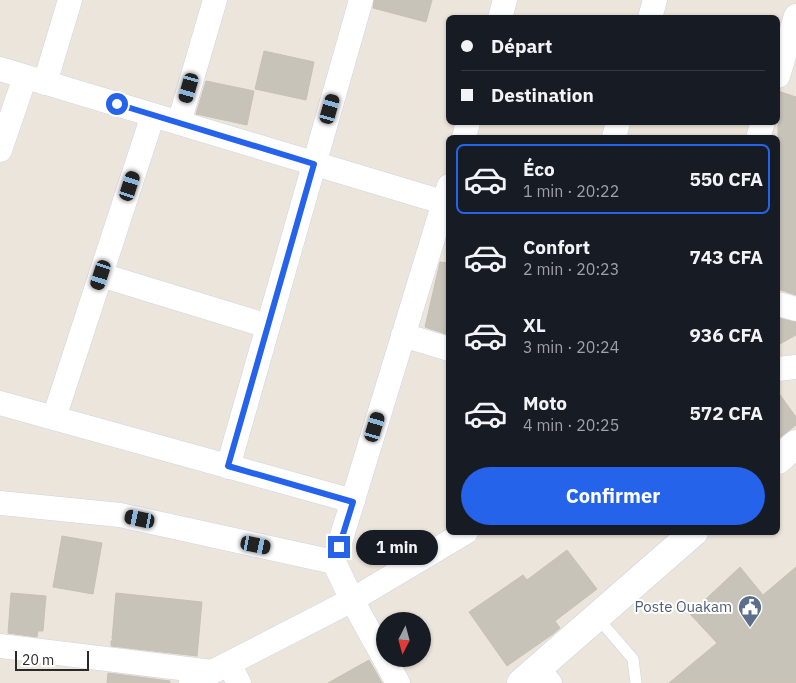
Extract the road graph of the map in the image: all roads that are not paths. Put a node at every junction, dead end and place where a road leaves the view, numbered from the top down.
1 (70, 0) edge
2 (215, 0) edge
3 (361, 0) edge
4 (505, 0) edge
5 (655, 0) edge
6 (501, 15) edge
7 (651, 15) edge
8 (796, 16) edge
9 (0, 69) edge
10 (780, 69) edge
11 (35, 80) junction
12 (153, 115) junction
13 (179, 123) junction
14 (0, 150) edge
15 (314, 164) junction
16 (446, 198) edge
17 (446, 201) edge
18 (101, 275) junction
19 (780, 305) edge
20 (796, 309) edge
21 (268, 326) junction
22 (404, 335) junction
23 (446, 347) edge
24 (796, 367) edge
25 (780, 369) edge
26 (0, 403) edge
27 (54, 418) junction
28 (796, 444) edge
29 (780, 458) edge
30 (228, 466) junction
31 (353, 502) junction
32 (0, 503) edge
33 (461, 535) edge
34 (691, 535) edge
35 (334, 562) junction
36 (352, 600) junction
37 (597, 617) junction
38 (0, 646) edge
39 (218, 675) edge
40 (536, 678) edge
41 (398, 683) edge
42 (636, 683) edge

1 - 11 street
2 - 13 street
3 - 15 street
4 - 6 street
5 - 7 street
8 - 10 street
9 - 11 street
11 - 12 street
11 - 14 street
12 - 13 street
12 - 18 street
13 - 15 street
15 - 16 street
15 - 21 street
17 - 22 street
18 - 21 street
18 - 27 street
19 - 20 street
21 - 30 street
22 - 23 street
22 - 31 street
24 - 25 street
26 - 27 street
27 - 30 street
28 - 29 street
30 - 31 street
31 - 35 street
32 - 35 street
33 - 36 street
34 - 37 street
35 - 36 street
36 - 39 street
36 - 41 street
37 - 40 street
37 - 42 lane
38 - 39 street

